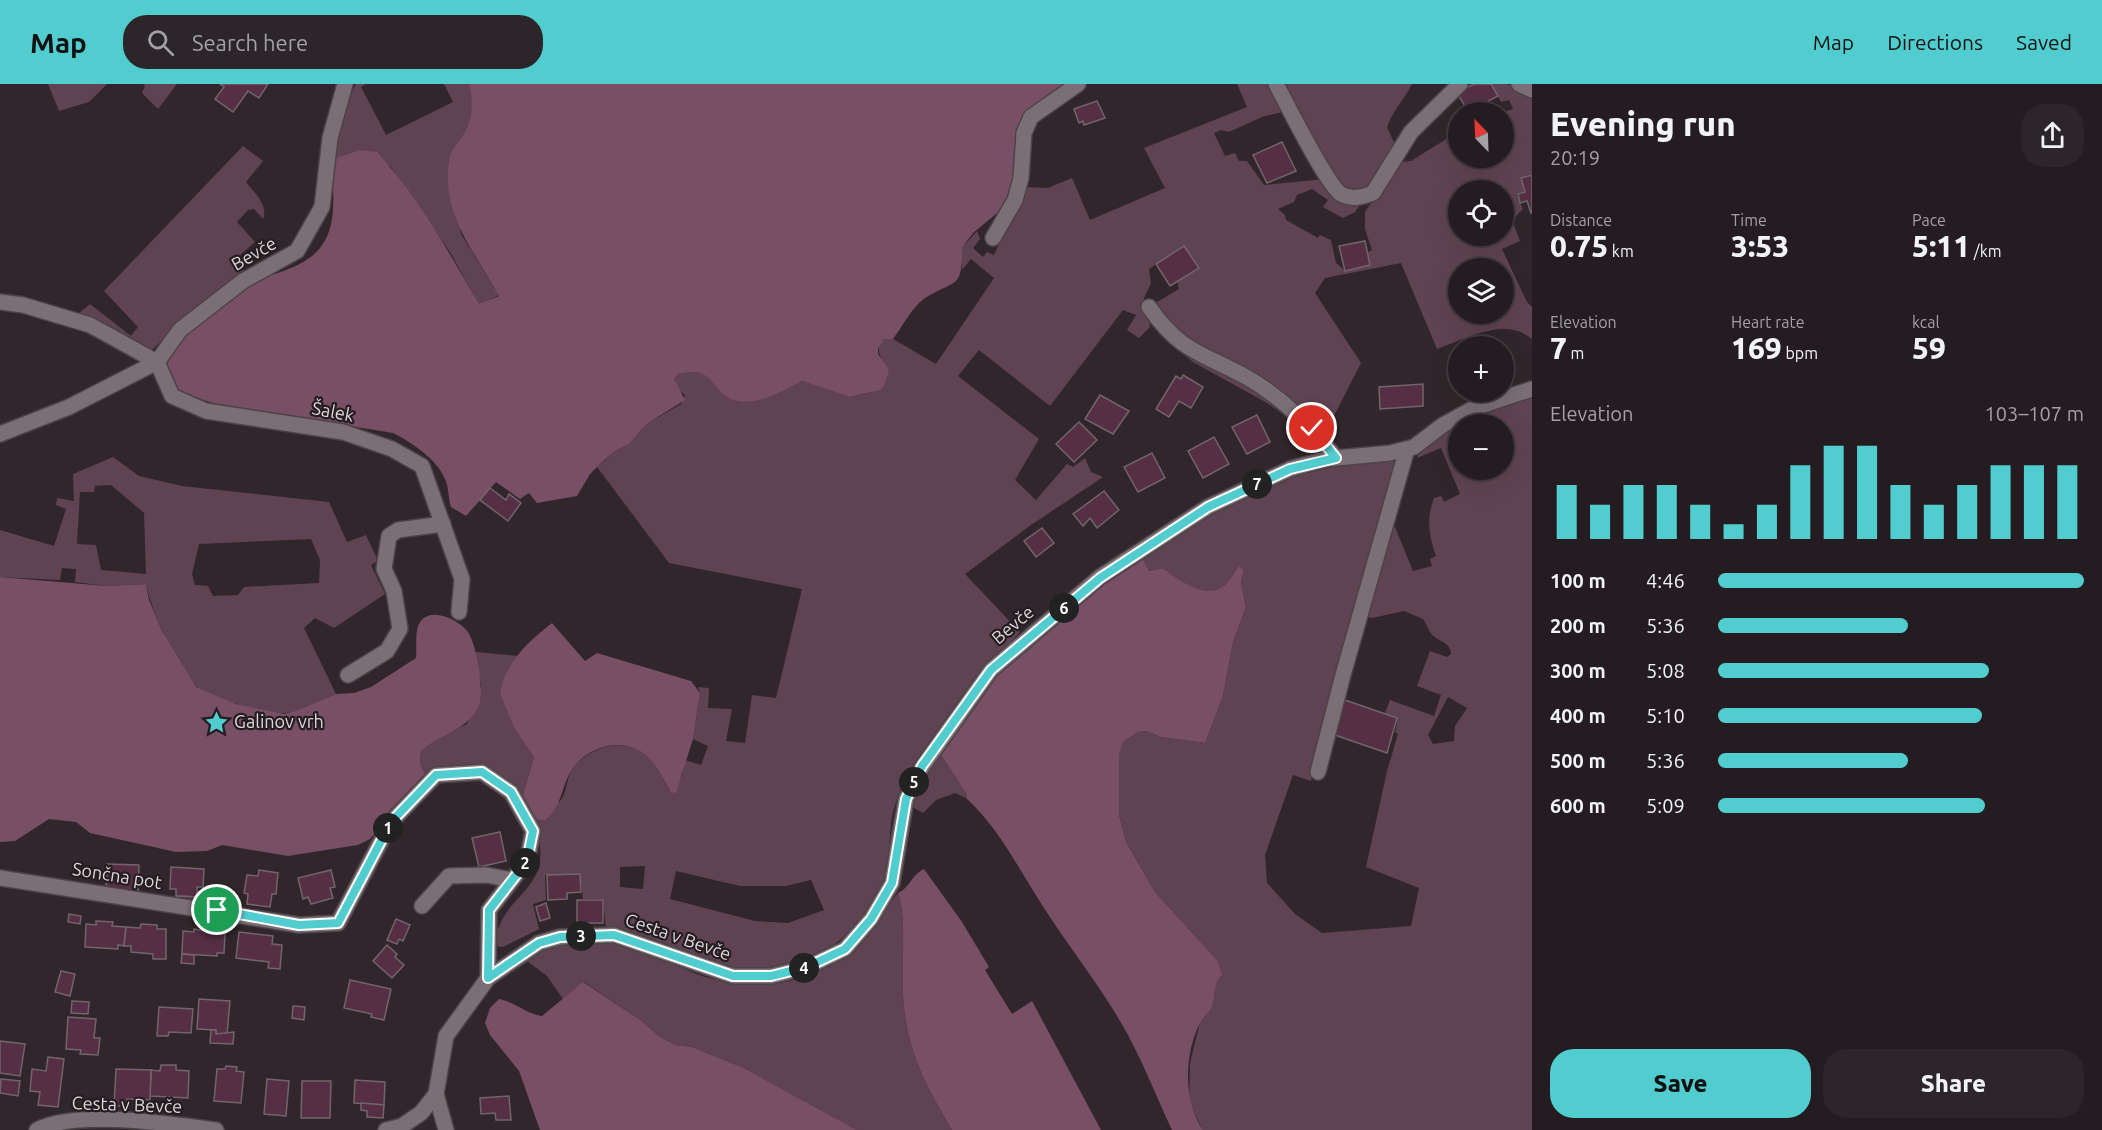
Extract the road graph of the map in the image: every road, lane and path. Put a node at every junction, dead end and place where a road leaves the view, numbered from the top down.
1 (1078, 84) edge
2 (1276, 84) edge
3 (1460, 84) edge
4 (1519, 84) edge
5 (345, 85) edge
6 (1532, 90) edge
7 (993, 238) dead end
8 (0, 302) edge
9 (1149, 307) dead end
10 (156, 362) junction
11 (1532, 389) edge
12 (0, 434) edge
13 (1407, 449) junction
14 (1336, 458) junction
15 (442, 524) junction
16 (459, 612) dead end
17 (348, 675) dead end
18 (1318, 772) dead end
19 (0, 878) edge
20 (512, 880) junction
21 (422, 906) dead end
22 (871, 919) joint
23 (488, 978) junction
24 (436, 1094) junction
25 (37, 1130) edge
26 (216, 1130) edge
27 (387, 1130) edge
28 (446, 1130) edge

1 - 7 street
2 - 3 street
4 - 6 street
5 - 10 street, Bevče
8 - 10 street
9 - 14 street
10 - 12 street
10 - 15 street, Šalek
11 - 13 street, Bevče
13 - 14 street, Bevče
13 - 18 street
14 - 22 street, Bevče
15 - 16 street, Šalek
15 - 17 street
19 - 20 street, Sončna pot
20 - 21 street
20 - 23 street, Sončna pot
22 - 23 street, Cesta v Bevče
23 - 24 street, Cesta v Bevče
24 - 27 street
24 - 28 street, Cesta v Bevče
25 - 26 street, Cesta v Bevče

